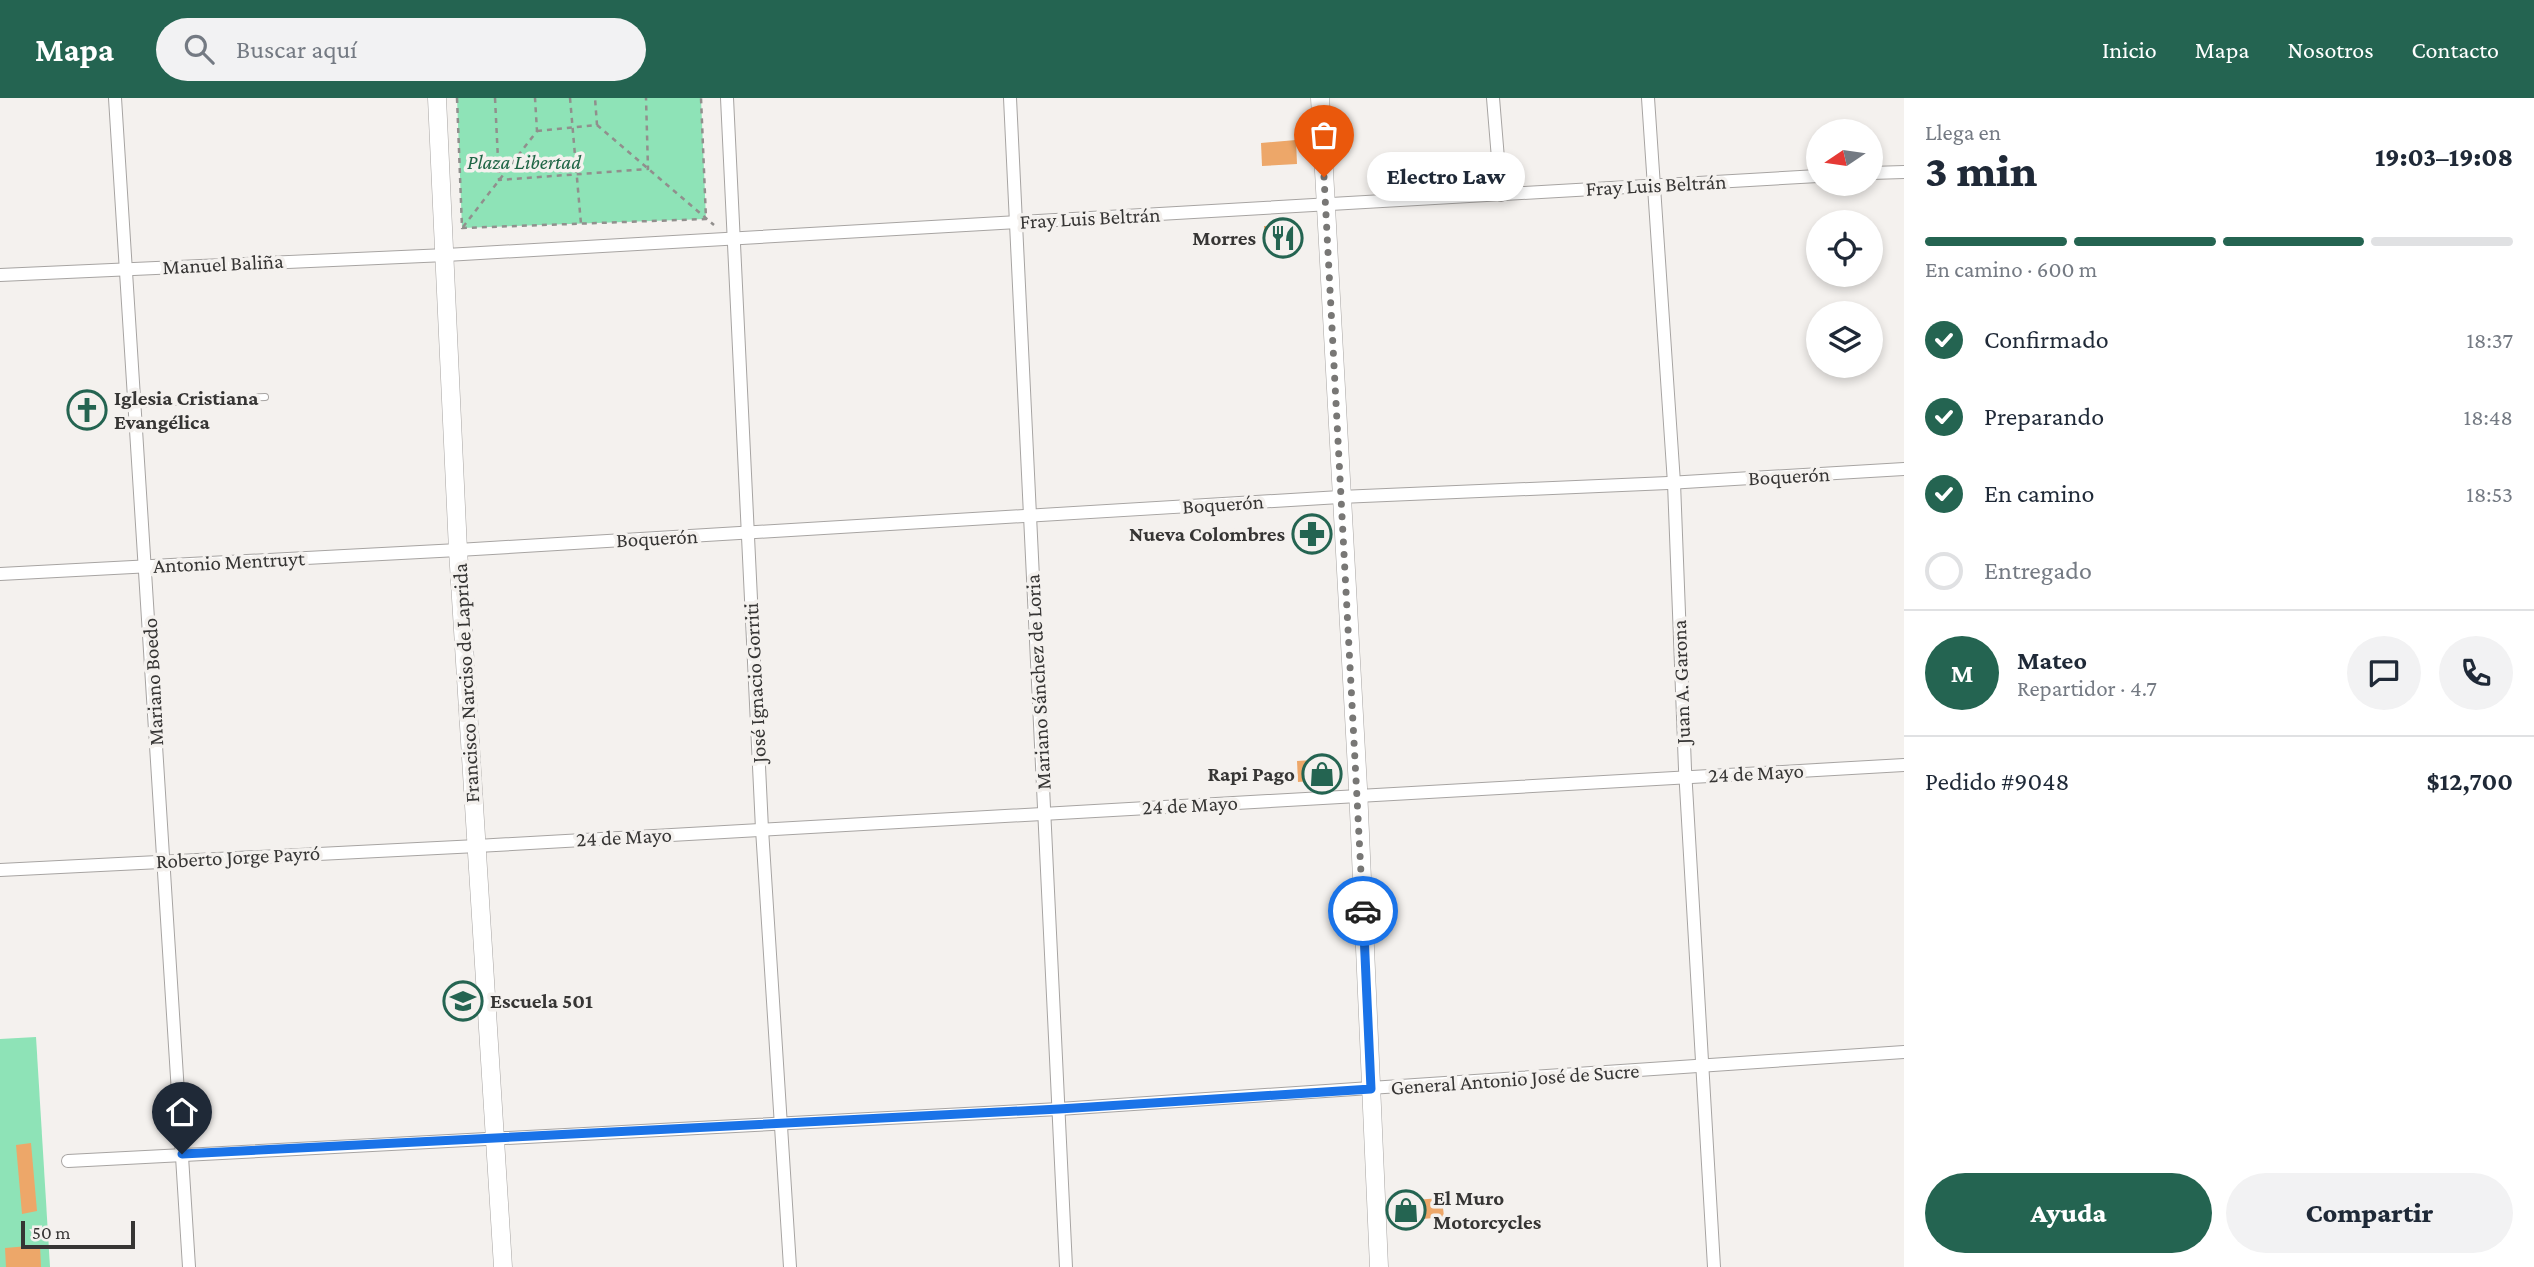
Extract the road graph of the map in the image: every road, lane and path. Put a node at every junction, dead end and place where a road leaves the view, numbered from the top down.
1 (115, 98) edge
2 (437, 98) edge
3 (457, 98) edge
4 (495, 98) edge
5 (535, 98) edge
6 (570, 98) edge
7 (595, 98) edge
8 (646, 98) edge
9 (701, 98) edge
10 (727, 98) edge
11 (1010, 98) edge
12 (1320, 98) edge
13 (1493, 98) edge
14 (1648, 98) edge
15 (597, 125) junction
16 (573, 127) junction
17 (537, 131) junction
18 (648, 169) junction
19 (1904, 172) edge
20 (1883, 173) edge
21 (577, 175) junction
22 (499, 180) junction
23 (1806, 181) edge
24 (1653, 184) junction
25 (1500, 195) junction
26 (1325, 203) junction
27 (706, 219) junction
28 (1016, 222) junction
29 (581, 224) junction
30 (462, 228) junction
31 (734, 238) junction
32 (446, 255) junction
33 (126, 269) junction
34 (0, 275) edge
35 (265, 397) dead end
36 (135, 404) junction
37 (1904, 469) edge
38 (1674, 483) junction
39 (1340, 496) junction
40 (1031, 517) junction
41 (747, 533) junction
42 (458, 550) junction
43 (146, 567) junction
44 (0, 574) edge
45 (1904, 765) edge
46 (1685, 778) junction
47 (1358, 795) junction
48 (1044, 814) junction
49 (762, 829) junction
50 (477, 846) junction
51 (163, 860) junction
52 (0, 870) edge
53 (1904, 1052) edge
54 (1701, 1066) junction
55 (1371, 1089) junction
56 (1059, 1109) junction
57 (782, 1123) junction
58 (496, 1137) junction
59 (182, 1154) junction
60 (68, 1161) dead end
61 (189, 1267) edge
62 (503, 1267) edge
63 (790, 1267) edge
64 (1066, 1267) edge
65 (1379, 1267) edge
66 (1714, 1267) edge

1 - 33 street, Mariano Boedo
2 - 32 street, Francisco Narciso de Laprida
3 - 30 path
4 - 22 path
5 - 17 path
6 - 16 path
7 - 15 path
8 - 18 path
9 - 27 path
10 - 31 street, José Ignacio Gorriti
11 - 28 street, Mariano Sánchez de Loria
12 - 26 street
13 - 25 street
14 - 24 street, Juan A. Garona
15 - 16 path
15 - 18 path
16 - 17 path
16 - 21 path
17 - 22 path
18 - 21 path
18 - 27 path
19 - 20 street
21 - 22 path
21 - 29 path
22 - 30 path
23 - 24 street, Fray Luis Beltrán
24 - 25 street, Fray Luis Beltrán
24 - 38 street, Juan A. Garona
25 - 26 street, Fray Luis Beltrán
26 - 28 street, Fray Luis Beltrán
26 - 39 street
27 - 29 path
28 - 31 street, Fray Luis Beltrán
28 - 40 street, Mariano Sánchez de Loria
29 - 30 path
31 - 32 street, Fray Luis Beltrán
31 - 41 street, José Ignacio Gorriti
32 - 33 street, Manuel Baliña
32 - 42 street, Francisco Narciso de Laprida
33 - 34 street, Manuel Baliña
33 - 36 street, Mariano Boedo
35 - 36 lane
36 - 43 street, Mariano Boedo
37 - 38 street, Boquerón
38 - 39 street, Boquerón
38 - 46 street, Juan A. Garona
39 - 40 street, Boquerón
39 - 47 street
40 - 41 street, Boquerón
40 - 48 street, Mariano Sánchez de Loria
41 - 42 street, Boquerón
41 - 49 street, José Ignacio Gorriti
42 - 43 street, Antonio Mentruyt
42 - 50 street, Francisco Narciso de Laprida
43 - 44 street, Antonio Mentruyt
43 - 51 street, Mariano Boedo
45 - 46 street, 24 de Mayo
46 - 47 street, 24 de Mayo
46 - 54 street, Juan A. Garona
47 - 48 street, 24 de Mayo
47 - 55 street
48 - 49 street, 24 de Mayo
48 - 56 street, Mariano Sánchez de Loria
49 - 50 street, 24 de Mayo
49 - 57 street, José Ignacio Gorriti
50 - 51 street, Roberto Jorge Payró
50 - 58 street, Francisco Narciso de Laprida
51 - 52 street, Roberto Jorge Payró
51 - 59 street, Mariano Boedo
53 - 54 street, General Antonio José de Sucre
54 - 55 street, General Antonio José de Sucre
54 - 66 street, Juan A. Garona
55 - 56 street, General Antonio José de Sucre
55 - 65 street
56 - 57 street, General Antonio José de Sucre
56 - 64 street, Mariano Sánchez de Loria
57 - 58 street, General Antonio José de Sucre
57 - 63 street, José Ignacio Gorriti
58 - 59 street, General Antonio José de Sucre
58 - 62 street, Francisco Narciso de Laprida
59 - 60 street, General Antonio José de Sucre
59 - 61 street, Mariano Boedo

